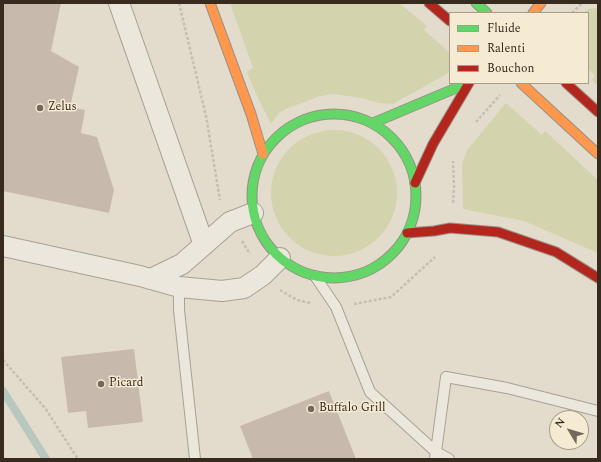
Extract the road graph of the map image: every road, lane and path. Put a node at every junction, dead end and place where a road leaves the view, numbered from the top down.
1 (119, 3) edge
2 (179, 3) edge
3 (210, 3) edge
4 (429, 3) edge
5 (476, 3) edge
6 (542, 3) edge
7 (582, 3) edge
8 (486, 12) edge
9 (534, 12) edge
10 (573, 12) edge
11 (449, 20) edge
12 (466, 84) edge
13 (467, 84) edge
14 (522, 84) edge
15 (567, 84) edge
16 (598, 112) edge
17 (373, 123) junction
18 (263, 154) junction
19 (598, 154) edge
20 (415, 183) junction
21 (253, 213) junction
22 (230, 222) junction
23 (407, 233) junction
24 (204, 245) junction
25 (3, 246) edge
26 (280, 258) junction
27 (263, 275) junction
28 (315, 276) junction
29 (598, 278) edge
30 (151, 279) junction
31 (179, 287) junction
32 (3, 360) edge
33 (598, 411) edge
34 (435, 455) edge
35 (78, 459) edge
36 (195, 459) edge
37 (449, 459) edge

1 - 24 street
2 - 22 path
3 - 18 main road
4 - 11 main road
5 - 8 main road
6 - 9 main road
7 - 10 path
12 - 17 main road
13 - 20 main road
14 - 19 main road
15 - 16 main road
17 - 18 main road
17 - 20 main road
18 - 21 main road
20 - 23 main road
21 - 22 street
21 - 26 main road
22 - 24 street
22 - 27 path
23 - 28 main road
23 - 29 main road
24 - 30 street
25 - 30 street
26 - 27 street
26 - 28 main road
27 - 31 street
28 - 34 lane
30 - 31 street
31 - 36 lane
32 - 35 path
33 - 34 lane
34 - 37 lane

